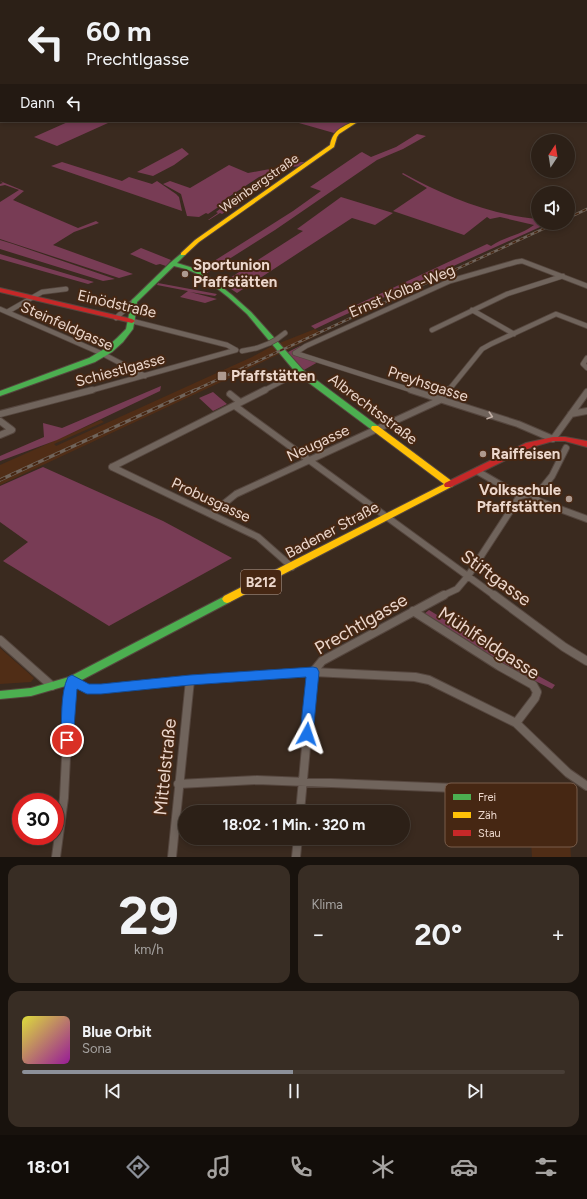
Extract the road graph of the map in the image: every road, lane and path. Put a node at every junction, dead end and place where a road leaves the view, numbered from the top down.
1 (355, 122) edge
2 (172, 264) junction
3 (564, 276) junction
4 (587, 286) edge
5 (66, 288) dead end
6 (0, 290) edge
7 (33, 298) junction
8 (134, 301) junction
9 (0, 309) edge
10 (472, 310) junction
11 (7, 312) junction
12 (116, 318) junction
13 (132, 321) junction
14 (587, 326) edge
15 (432, 330) dead end
16 (285, 333) dead end
17 (514, 334) junction
18 (227, 344) joint
19 (242, 351) dead end
20 (295, 353) joint
21 (103, 354) junction
22 (587, 358) edge
23 (587, 368) edge
24 (300, 372) junction
25 (145, 376) junction
26 (587, 392) edge
27 (0, 394) edge
28 (230, 394) dead end
29 (440, 400) junction
30 (237, 404) junction
31 (576, 407) junction
32 (587, 411) edge
33 (0, 414) edge
34 (571, 414) junction
35 (0, 421) edge
36 (377, 430) junction
37 (0, 435) edge
38 (553, 439) junction
39 (587, 444) edge
40 (566, 448) dead end
41 (312, 461) junction
42 (478, 471) junction
43 (450, 484) junction
44 (533, 494) junction
45 (520, 496) junction
46 (211, 514) junction
47 (387, 517) junction
48 (587, 519) edge
49 (292, 567) junction
50 (468, 576) junction
51 (413, 611) junction
52 (0, 640) edge
53 (587, 661) edge
54 (313, 672) junction
55 (72, 680) junction
56 (190, 680) junction
57 (52, 686) junction
58 (0, 696) edge
59 (516, 723) junction
60 (302, 781) junction
61 (178, 784) junction
62 (587, 786) edge
63 (445, 787) edge
64 (300, 805) edge
65 (297, 845) edge
66 (56, 857) edge
67 (172, 857) edge
68 (296, 857) edge

1 - 2 main road, Weinbergstraße
2 - 8 main road, Weinbergstraße
2 - 24 main road, Albrechtsstraße
3 - 4 street
3 - 10 street
3 - 20 street, Ernst Kolba-Weg
5 - 7 street
6 - 7 main road, Einödstraße
7 - 11 street
7 - 12 main road, Einödstraße
8 - 12 street
8 - 13 main road
9 - 11 street, Steinfeldgasse
10 - 15 street
10 - 17 street
11 - 21 street, Steinfeldgasse
12 - 13 main road, Einödstraße
13 - 18 street, Einödstraße
13 - 21 main road
14 - 17 street
16 - 19 street, bridge
17 - 29 street
18 - 25 street, Schiestlgasse
20 - 29 street, Preyhsgasse
21 - 25 street, Steinfeldgasse
21 - 27 main road
22 - 23 street
24 - 30 street
24 - 36 main road, Albrechtsstraße
25 - 33 street, Schiestlgasse
26 - 31 street
28 - 30 street, Stiftgasse
29 - 36 street, Neugasse
29 -> 38 street, Preyhsgasse
30 - 41 street, Stiftgasse
30 - 46 street, Probusgasse
31 - 32 street
31 - 34 street
32 - 34 street
34 - 38 street
35 - 37 street
36 - 41 street, Neugasse
36 - 43 main road, Albrechtsstraße
38 - 39 main road, Badener Straße / B212
38 - 42 main road, Badener Straße / B212
40 - 44 street
41 - 46 street, Neugasse
41 - 47 street, Stiftgasse
42 - 43 main road, Badener Straße / B212
42 - 45 street
43 - 47 main road, Badener Straße / B212
44 - 45 street
44 - 48 street
45 - 50 street, Prechtlgasse
46 - 49 street, Probusgasse
47 - 49 main road, Badener Straße / B212
47 - 50 street, Stiftgasse
49 - 55 main road, Badener Straße / B212
50 - 51 street, Prechtlgasse
50 - 53 street, Stiftgasse
51 - 54 street, Prechtlgasse
51 - 59 street, Mühlfeldgasse
52 - 57 street
54 - 56 street, Prechtlgasse
54 - 59 street
54 - 60 street
55 - 56 street, Prechtlgasse
55 - 57 main road, Badener Straße / B212
55 - 66 street
56 - 61 street, Mittelstraße
57 - 58 main road, B212
59 - 62 street
60 - 61 street
60 - 63 street
60 - 64 street
61 - 67 street, Mittelstraße
65 - 68 street

